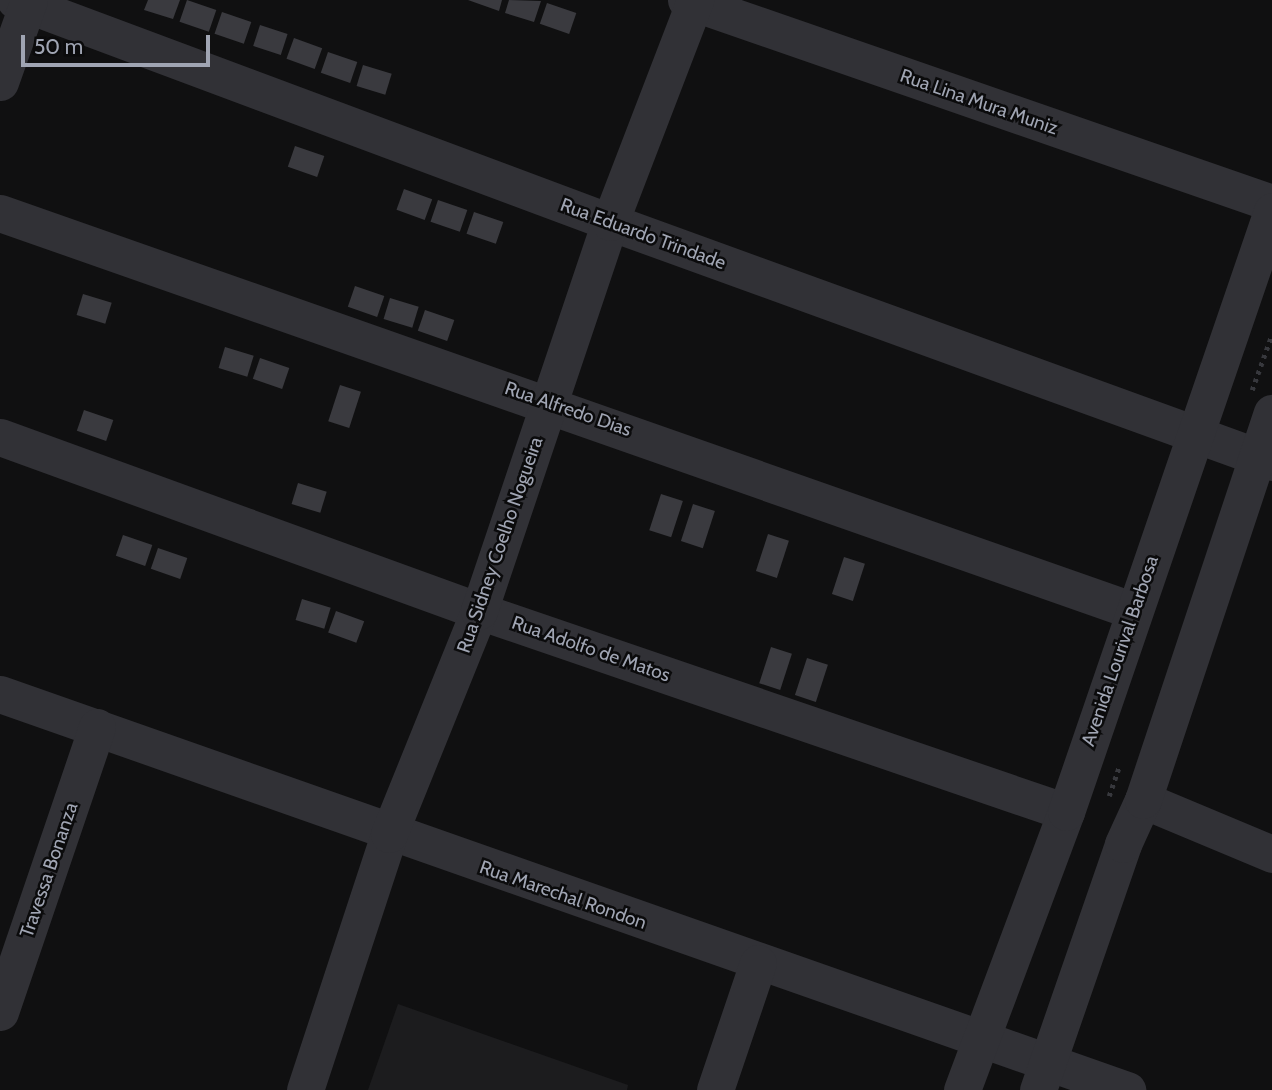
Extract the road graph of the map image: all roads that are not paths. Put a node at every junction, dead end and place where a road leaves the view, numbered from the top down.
1 (24, 1) edge
2 (692, 1) edge
3 (0, 82) edge
4 (1272, 203) edge
5 (1272, 211) edge
6 (0, 213) edge
7 (610, 222) junction
8 (549, 402) junction
9 (1272, 413) edge
10 (1195, 432) junction
11 (0, 437) edge
12 (1265, 459) edge
13 (480, 611) junction
14 (1133, 611) junction
15 (0, 694) edge
16 (97, 727) junction
17 (1143, 800) junction
18 (1066, 812) junction
19 (389, 834) junction
20 (1272, 854) edge
21 (758, 962) junction
22 (0, 1012) edge
23 (979, 1040) junction
24 (1043, 1076) edge
25 (305, 1090) edge
26 (715, 1090) edge
27 (962, 1090) edge
28 (1127, 1090) edge

1 - 3 street
1 - 7 street, Rua Eduardo Trindade
2 - 4 street, Rua Lina Mura Muniz
2 - 7 street, Rua Sidney Coelho Nogueira
5 - 10 street, Avenida Lourival Barbosa
6 - 8 street, Rua Alfredo Dias
7 - 8 street, Rua Sidney Coelho Nogueira
7 - 10 street, Rua Eduardo Trindade
8 - 13 street, Rua Sidney Coelho Nogueira
8 - 14 street, Rua Alfredo Dias
9 - 12 street
10 - 12 street, Rua Eduardo Trindade
10 - 14 street, Avenida Lourival Barbosa
11 - 13 street, Rua Adolfo de Matos
12 - 17 street
13 - 18 street, Rua Adolfo de Matos
13 - 19 street, Rua Sidney Coelho Nogueira
14 - 18 street, Avenida Lourival Barbosa
15 - 16 street, Rua Marechal Rondon
16 - 19 street, Rua Marechal Rondon
16 - 22 street, Travessa Bonanza
17 - 20 street
17 - 24 street
18 - 23 street, Avenida Lourival Barbosa
19 - 21 street, Rua Marechal Rondon
19 - 25 street, Rua Sidney Coelho Nogueira
21 - 23 street, Rua Marechal Rondon
21 - 26 street
23 - 24 street, Rua Marechal Rondon
23 - 27 street, Avenida Lourival Barbosa
24 - 28 street, Rua Marechal Rondon

